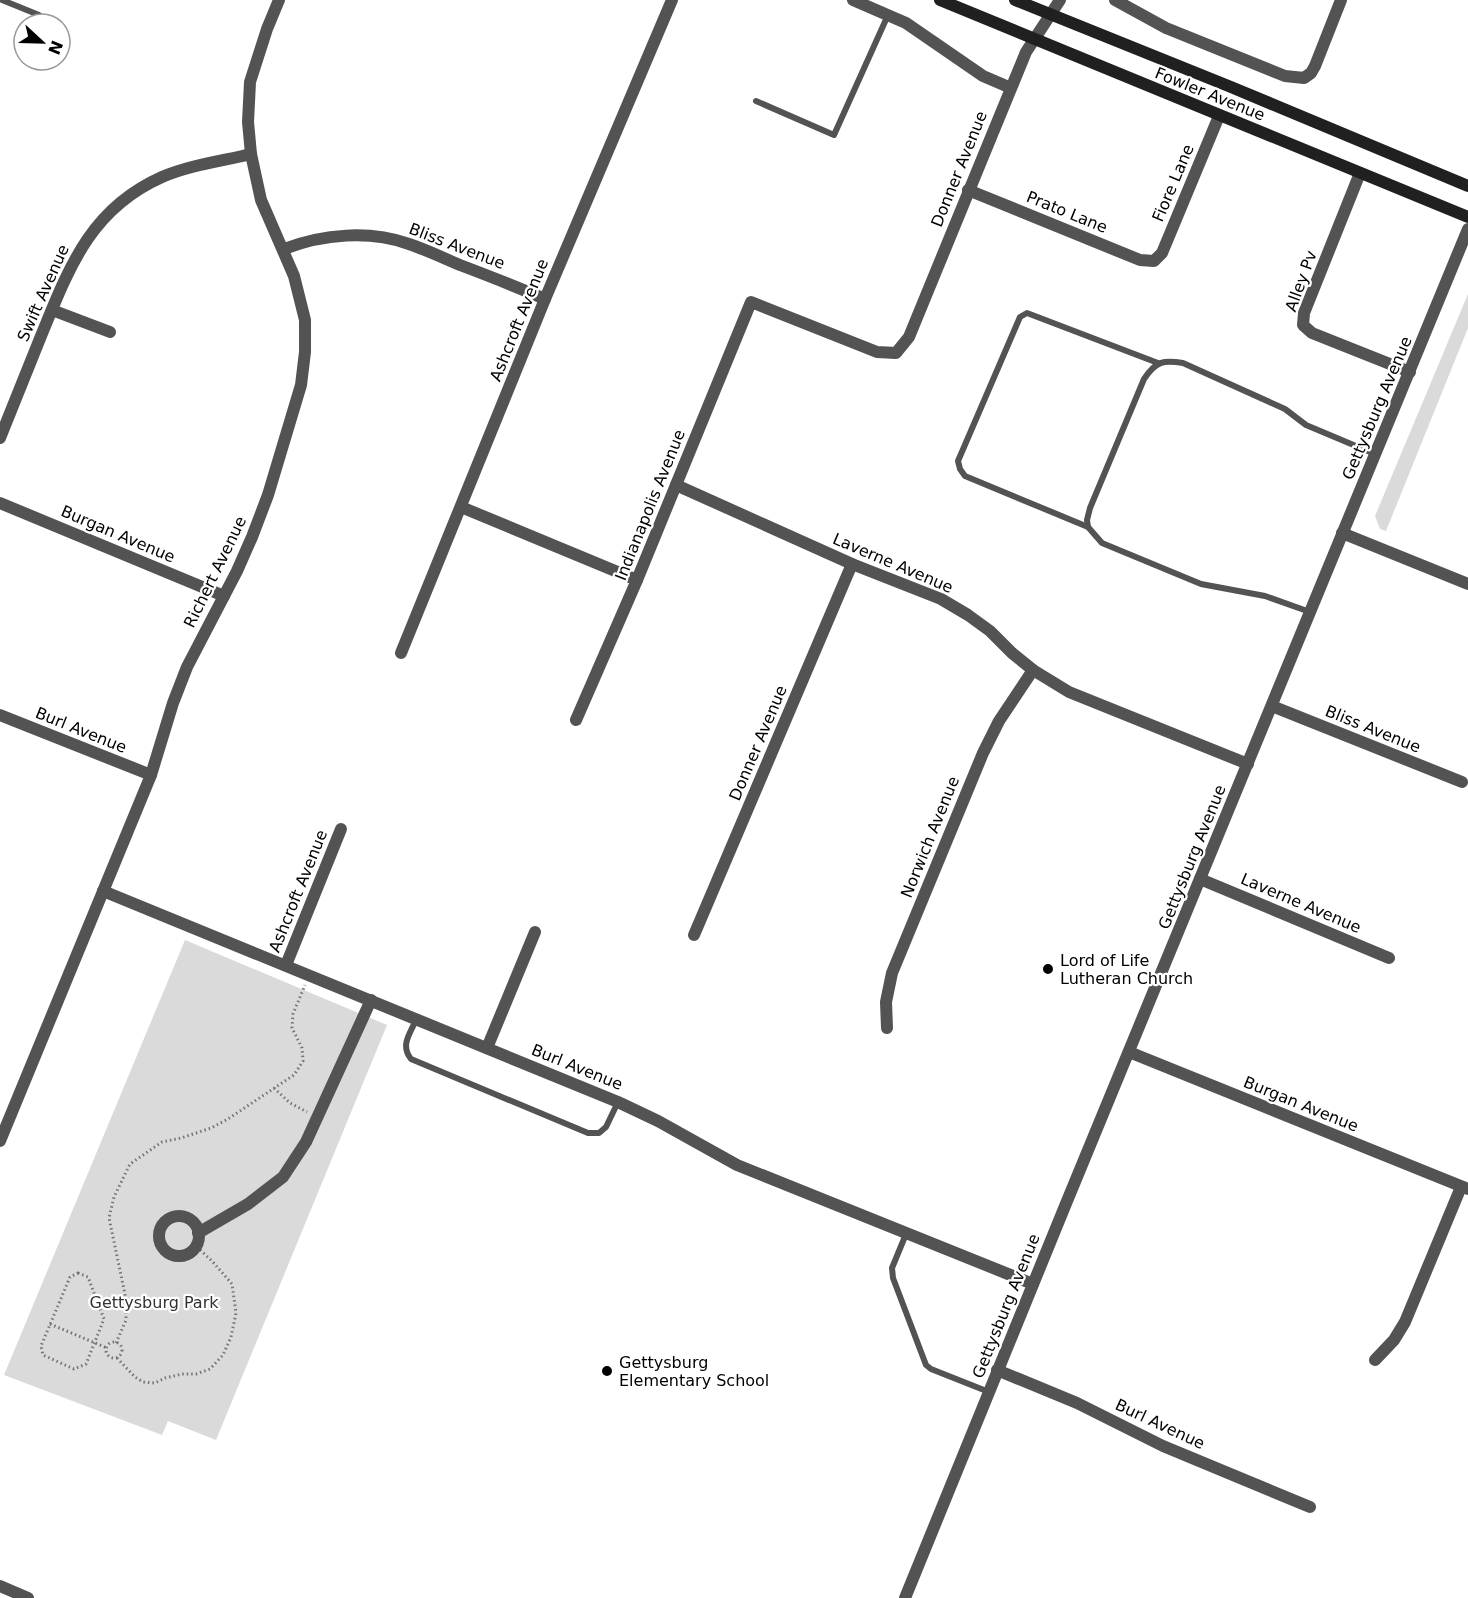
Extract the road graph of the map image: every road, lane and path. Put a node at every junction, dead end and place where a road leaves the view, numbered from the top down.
1 (2, 0) edge
2 (279, 0) edge
3 (672, 0) edge
4 (853, 0) edge
5 (940, 0) edge
6 (1015, 0) edge
7 (1060, 0) edge
8 (1115, 0) edge
9 (1341, 0) edge
10 (32, 12) edge
11 (888, 15) junction
12 (1051, 15) junction
13 (1034, 39) junction
14 (1011, 88) junction
15 (756, 101) dead end
16 (1219, 116) junction
17 (251, 154) junction
18 (1360, 172) junction
19 (1468, 186) edge
20 (968, 190) junction
21 (1468, 217) edge
22 (1468, 229) edge
23 (284, 249) junction
24 (1154, 261) joint
25 (545, 299) junction
26 (751, 302) joint
27 (52, 310) junction
28 (110, 332) dead end
29 (1158, 363) junction
30 (1410, 372) junction
31 (0, 438) edge
32 (1375, 454) junction
33 (676, 485) junction
34 (0, 503) edge
35 (461, 507) junction
36 (1088, 527) junction
37 (1342, 533) junction
38 (852, 564) junction
39 (637, 580) junction
40 (1468, 584) edge
41 (224, 596) junction
42 (1310, 612) junction
43 (401, 653) dead end
44 (1033, 670) junction
45 (1272, 706) junction
46 (0, 715) edge
47 (576, 720) dead end
48 (1248, 764) junction
49 (151, 776) junction
50 (1462, 782) dead end
51 (341, 829) dead end
52 (1200, 879) junction
53 (103, 891) junction
54 (535, 932) dead end
55 (694, 934) dead end
56 (1389, 958) dead end
57 (286, 965) junction
58 (309, 974) junction
59 (371, 1000) junction
60 (416, 1019) junction
61 (886, 1028) dead end
62 (487, 1048) junction
63 (1129, 1052) junction
64 (274, 1089) junction
65 (618, 1102) junction
66 (317, 1117) junction
67 (0, 1141) edge
68 (1464, 1188) edge
69 (906, 1233) junction
70 (197, 1239) joint
71 (1033, 1284) junction
72 (50, 1324) junction
73 (95, 1343) junction
74 (116, 1343) junction
75 (107, 1348) junction
76 (117, 1358) junction
77 (1375, 1360) dead end
78 (997, 1370) junction
79 (989, 1392) junction
80 (1310, 1507) dead end
81 (0, 1586) edge
82 (908, 1597) edge
83 (28, 1598) edge

1 - 10 lane
2 - 17 street, Richert Avenue
3 - 25 street, Ashcroft Avenue
4 - 11 street
5 - 13 main road, Fowler Avenue
6 - 12 main road, Fowler Avenue
7 - 12 street, Donner Avenue
8 - 9 street
11 - 14 street
11 - 15 lane
12 - 13 street, Donner Avenue
12 - 19 main road, Fowler Avenue
13 - 14 street, Donner Avenue
13 - 16 main road, Fowler Avenue
14 - 20 street, Donner Avenue
16 - 18 main road, Fowler Avenue
16 - 24 street, Fiore Lane
17 - 23 street, Richert Avenue
17 - 27 street, Swift Avenue
18 - 21 main road, Fowler Avenue
18 - 30 street, Alley Pv
20 - 24 street, Prato Lane
20 - 26 street, Donner Avenue
22 - 30 street, Gettysburg Avenue
23 - 25 street, Bliss Avenue
23 - 41 street, Richert Avenue
25 - 35 street, Ashcroft Avenue
26 - 33 street, Indianapolis Avenue
27 - 28 street
27 - 31 street, Swift Avenue
29 - 32 lane
29 - 36 lane
29 - 36 lane
30 - 32 street, Gettysburg Avenue
32 - 37 street, Gettysburg Avenue
33 - 38 street, Laverne Avenue
33 - 39 street, Indianapolis Avenue
34 - 41 street, Burgan Avenue
35 - 39 street
35 - 43 street, Ashcroft Avenue
36 - 42 lane
37 - 40 street
37 - 42 street, Gettysburg Avenue
38 - 44 street, Laverne Avenue
38 - 55 street, Donner Avenue
39 - 47 street, Indianapolis Avenue
41 - 49 street, Richert Avenue
42 - 45 street, Gettysburg Avenue
44 - 48 street, Laverne Avenue
44 - 61 street, Norwich Avenue
45 - 48 street, Gettysburg Avenue
45 - 50 street, Bliss Avenue
46 - 49 street, Burl Avenue
48 - 52 street, Gettysburg Avenue
49 - 53 street, Richert Avenue
51 - 57 street, Ashcroft Avenue
52 - 56 street, Laverne Avenue
52 - 63 street, Gettysburg Avenue
53 - 57 street, Burl Avenue
53 - 67 street, Richert Avenue
54 - 62 street
57 - 58 street, Burl Avenue
58 - 59 street, Burl Avenue
58 - 64 path
59 - 60 street, Burl Avenue
59 - 66 street
60 - 62 street, Burl Avenue
60 - 65 lane
62 - 65 street, Burl Avenue
63 - 68 street, Burgan Avenue
63 - 71 street, Gettysburg Avenue
64 - 66 path
64 - 74 path
65 - 69 street, Burl Avenue
66 - 70 street
68 - 77 street, Burgan Avenue
69 - 71 street, Burl Avenue
69 - 79 lane
70 - 76 path
71 - 78 street, Gettysburg Avenue
72 - 73 path
72 - 73 path
72 - 73 path
73 - 75 path
74 - 75 path
74 - 76 path
75 - 76 path
78 - 79 street, Gettysburg Avenue
78 - 80 street, Burl Avenue
79 - 82 street, Gettysburg Avenue
81 - 83 street

